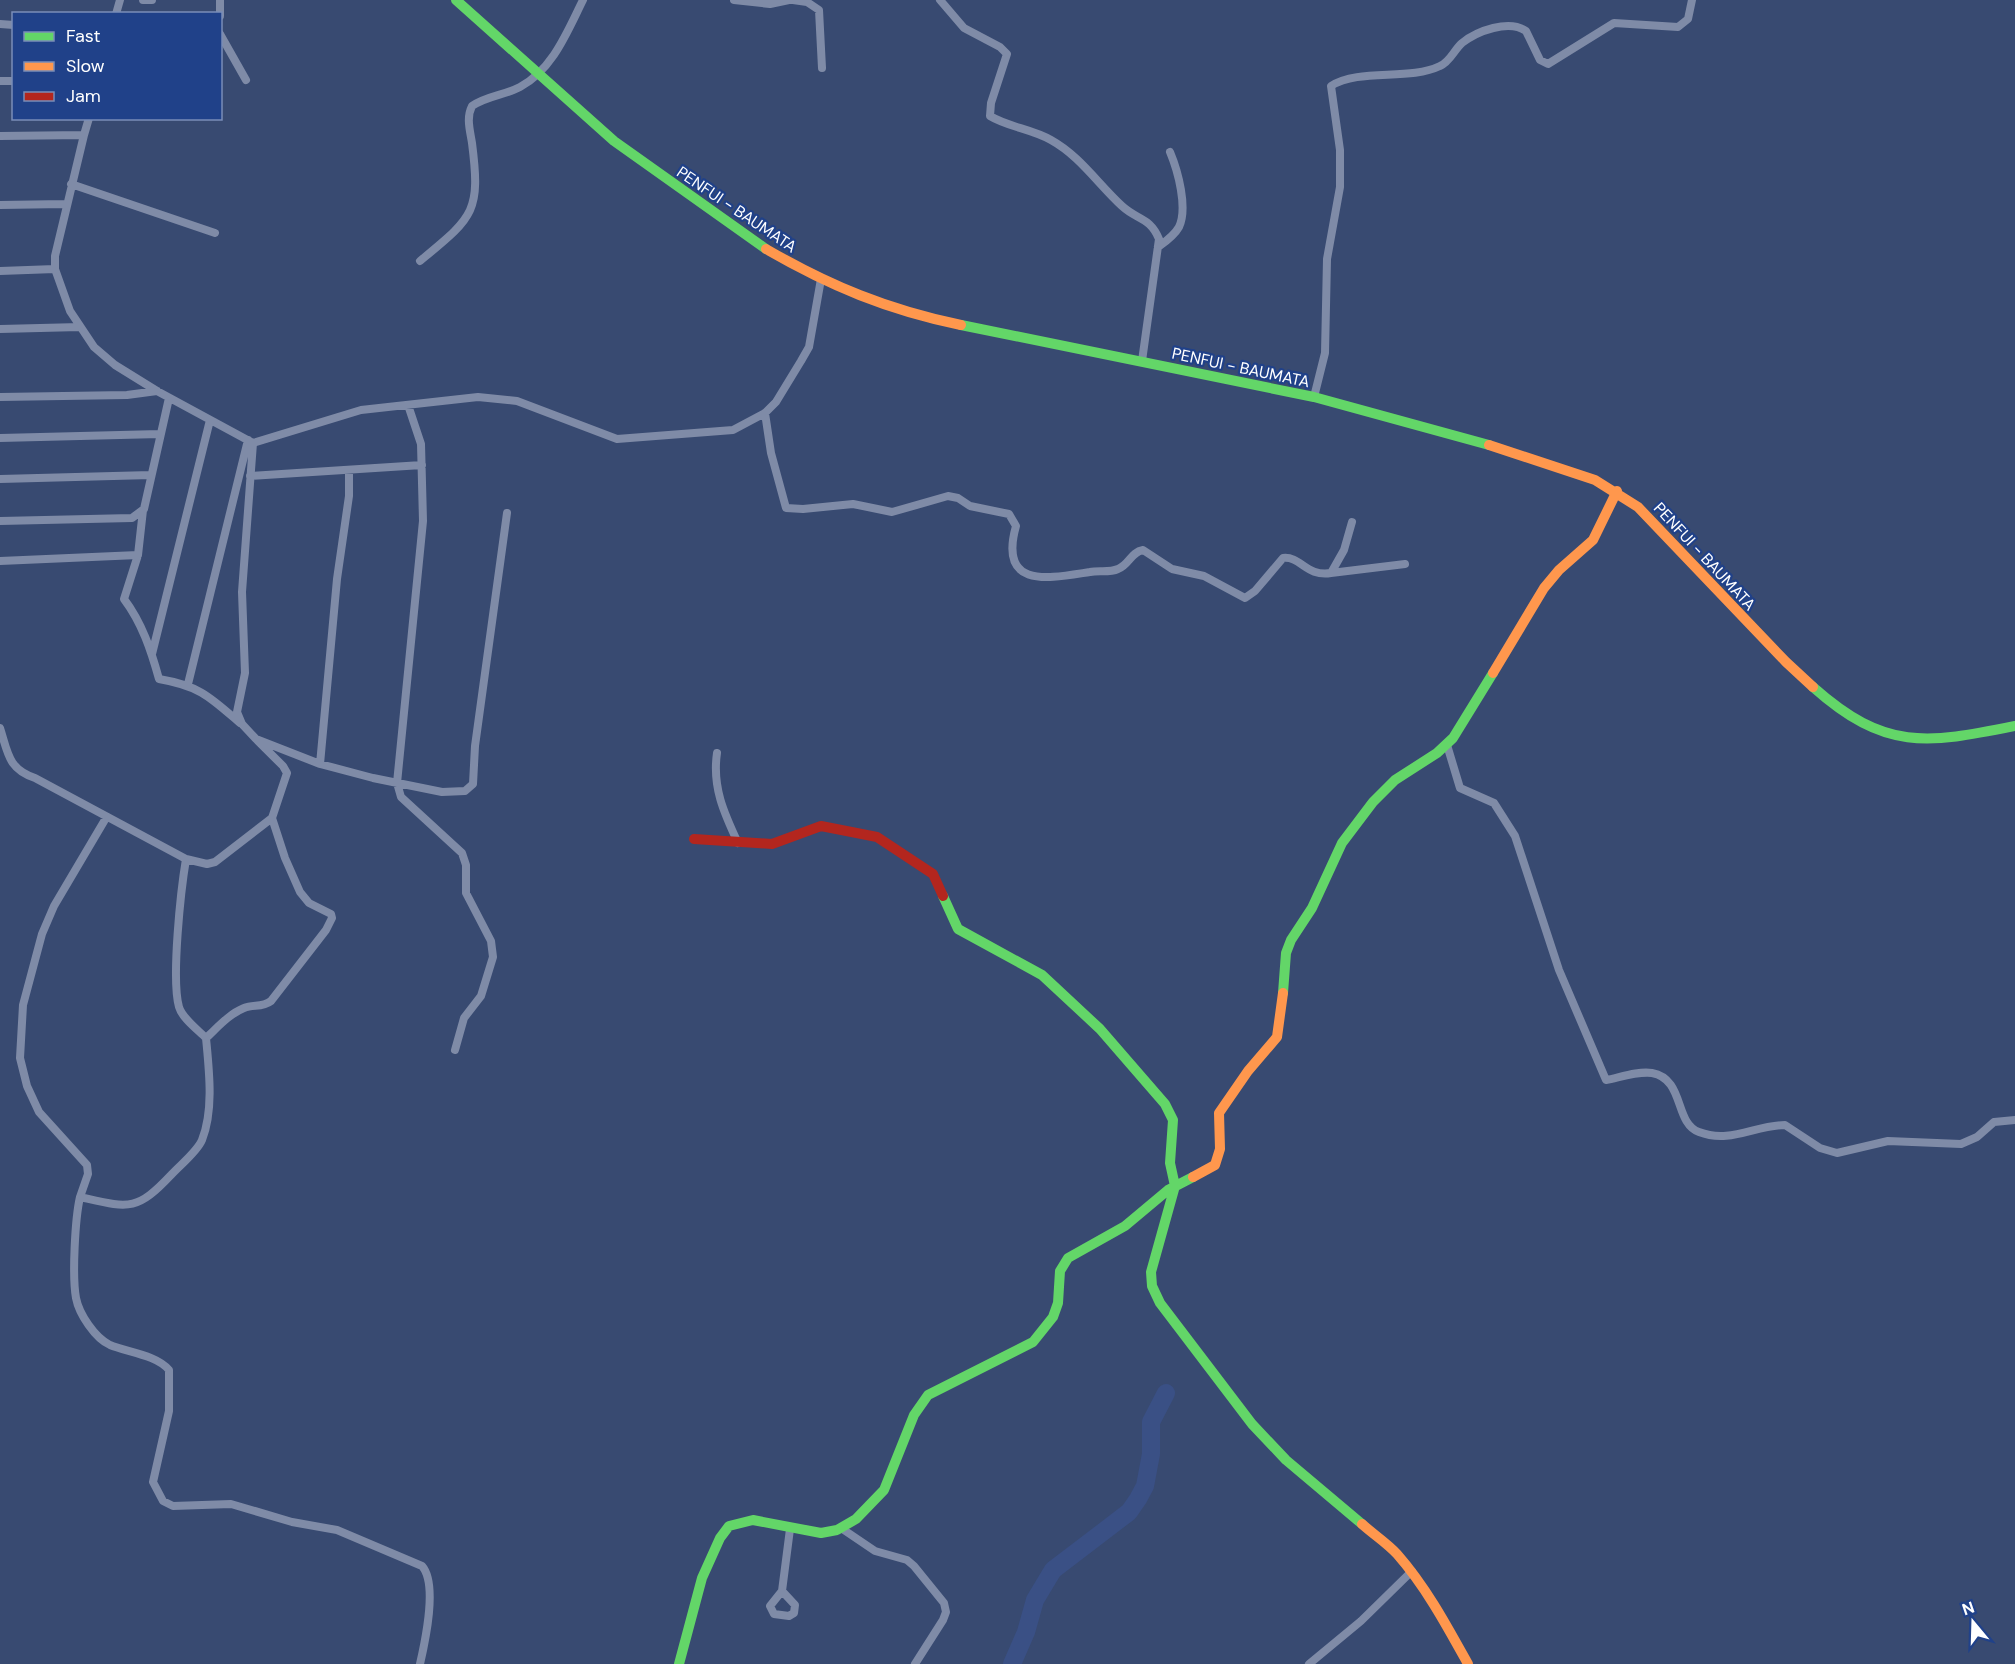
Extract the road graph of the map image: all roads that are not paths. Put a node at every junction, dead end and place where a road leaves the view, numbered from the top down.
1 (143, 0) edge
2 (152, 0) edge
3 (456, 0) edge
4 (583, 0) edge
5 (734, 0) edge
6 (791, 0) edge
7 (939, 0) edge
8 (1692, 0) edge
9 (816, 2) edge
10 (222, 38) edge
11 (822, 68) dead end
12 (537, 74) junction
13 (246, 80) dead end
14 (88, 120) edge
15 (84, 135) junction
16 (0, 136) edge
17 (1170, 152) dead end
18 (71, 184) junction
19 (65, 204) junction
20 (0, 205) edge
21 (215, 233) dead end
22 (1158, 247) junction
23 (420, 261) dead end
24 (55, 269) junction
25 (0, 271) edge
26 (821, 279) junction
27 (80, 327) junction
28 (0, 329) edge
29 (1142, 361) junction
30 (157, 391) junction
31 (0, 397) edge
32 (170, 398) junction
33 (1314, 398) junction
34 (408, 405) junction
35 (765, 413) junction
36 (210, 420) junction
37 (160, 434) junction
38 (0, 438) edge
39 (250, 442) junction
40 (423, 465) junction
41 (349, 470) junction
42 (151, 475) junction
43 (250, 476) junction
44 (0, 479) edge
45 (1617, 491) junction
46 (144, 509) junction
47 (507, 513) dead end
48 (0, 521) edge
49 (1352, 522) dead end
50 (138, 555) junction
51 (0, 561) edge
52 (1405, 564) dead end
53 (1331, 573) junction
54 (152, 654) junction
55 (188, 684) junction
56 (242, 724) junction
57 (2015, 726) edge
58 (0, 728) edge
59 (256, 739) junction
60 (1447, 745) junction
61 (717, 753) dead end
62 (320, 764) junction
63 (397, 783) junction
64 (106, 818) junction
65 (272, 818) junction
66 (694, 839) dead end
67 (738, 843) junction
68 (186, 859) junction
69 (206, 1038) junction
70 (455, 1050) dead end
71 (2015, 1120) edge
72 (1175, 1186) junction
73 (80, 1197) junction
74 (841, 1528) junction
75 (790, 1529) junction
76 (1412, 1571) junction
77 (782, 1591) dead end
78 (420, 1664) edge
79 (679, 1664) edge
80 (915, 1664) edge
81 (1309, 1664) edge
82 (1468, 1664) edge

1 - 2 street
3 - 12 street, PENFUI - BAUMATA
4 - 12 street
5 - 6 street
6 - 9 street
7 - 22 street
8 - 33 street
9 - 11 street
10 - 13 street
12 - 23 street
12 - 26 street, PENFUI - BAUMATA
14 - 15 street
15 - 16 street
15 - 18 street
17 - 22 street
18 - 19 street
18 - 21 street
19 - 20 street
19 - 24 street
22 - 29 street
24 - 25 street
24 - 27 street
26 - 29 street, PENFUI - BAUMATA
26 - 35 street
27 - 28 street
27 - 30 street
29 - 33 street, PENFUI - BAUMATA
30 - 31 street
30 - 32 street
32 - 36 street
32 - 37 street
33 - 45 street, PENFUI - BAUMATA
34 - 35 street
34 - 39 street
34 - 40 street
35 - 53 street
36 - 39 street
36 - 54 street
37 - 38 street
37 - 42 street
39 - 43 street
39 - 55 street
40 - 41 street
40 - 63 street
41 - 43 street
41 - 62 street
42 - 44 street
42 - 46 street
43 - 56 street
45 - 57 street, PENFUI - BAUMATA
45 - 60 street
46 - 48 street
46 - 50 street
47 - 63 street
49 - 53 street
50 - 51 street
50 - 54 street
52 - 53 street
54 - 55 street
55 - 56 street
56 - 59 street
58 - 64 street
59 - 62 street
59 - 65 street
60 - 71 street
60 - 72 street
61 - 67 street
62 - 63 street
63 - 70 street
64 - 68 street
64 - 73 street
65 - 68 street
65 - 69 street
66 - 67 street
67 - 72 street
68 - 69 street
69 - 73 street
72 - 74 street
72 - 76 street
73 - 78 street
74 - 75 street
74 - 80 street
75 - 77 street
75 - 79 street
76 - 81 street
76 - 82 street

